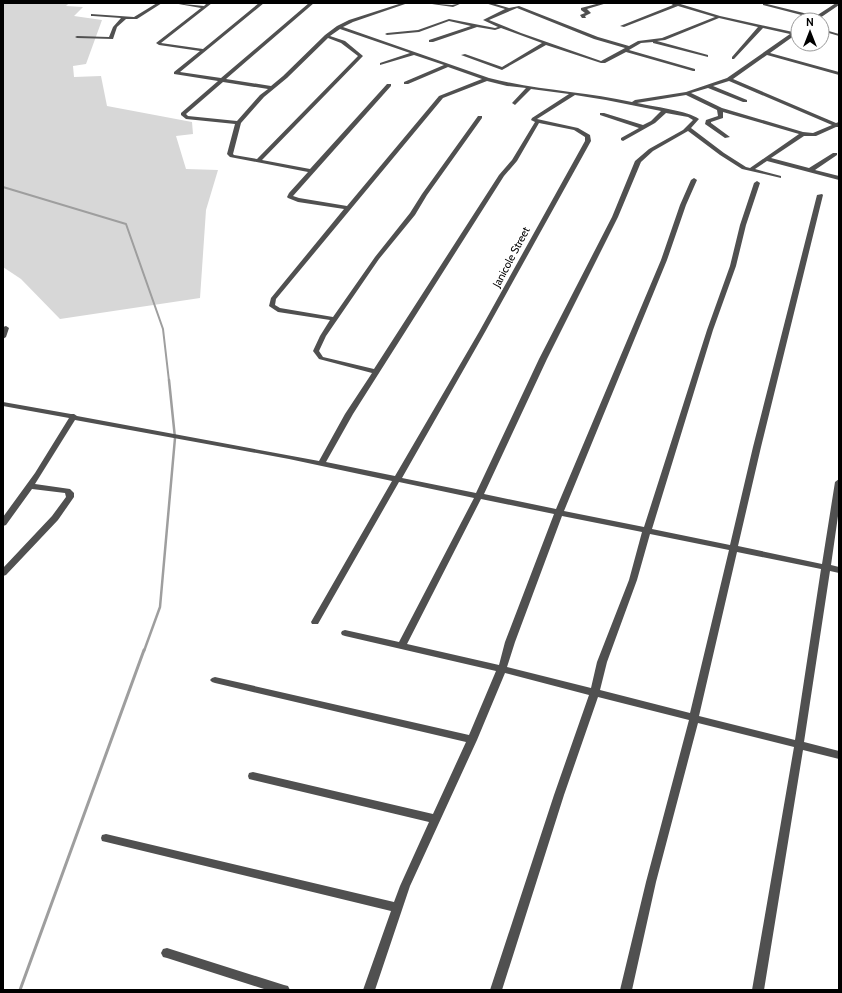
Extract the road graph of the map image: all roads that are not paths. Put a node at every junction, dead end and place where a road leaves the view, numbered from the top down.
1 (160, 3) edge
2 (175, 3) edge
3 (210, 3) edge
4 (262, 3) edge
5 (312, 3) edge
6 (406, 3) edge
7 (427, 3) edge
8 (460, 3) edge
9 (487, 3) edge
10 (605, 3) edge
11 (766, 3) edge
12 (675, 4) edge
13 (839, 4) edge
14 (205, 7) junction
15 (759, 7) dead end
16 (509, 9) junction
17 (794, 12) edge
18 (827, 12) edge
19 (93, 15) dead end
20 (584, 17) dead end
21 (719, 17) junction
22 (124, 18) junction
23 (475, 26) junction
24 (622, 26) dead end
25 (762, 26) junction
26 (339, 27) junction
27 (502, 27) junction
28 (790, 31) edge
29 (387, 34) dead end
30 (327, 36) junction
31 (790, 36) edge
32 (77, 37) dead end
33 (431, 41) dead end
34 (652, 41) junction
35 (546, 44) junction
36 (628, 49) junction
37 (203, 50) junction
38 (766, 53) junction
39 (413, 54) junction
40 (463, 55) dead end
41 (706, 56) dead end
42 (734, 58) dead end
43 (382, 64) dead end
44 (449, 65) junction
45 (693, 70) dead end
46 (839, 74) edge
47 (487, 79) junction
48 (729, 79) junction
49 (223, 81) junction
50 (406, 83) dead end
51 (389, 85) dead end
52 (708, 86) junction
53 (273, 88) junction
54 (528, 88) junction
55 (575, 93) junction
56 (687, 93) junction
57 (745, 101) dead end
58 (631, 102) junction
59 (515, 103) dead end
60 (720, 108) junction
61 (666, 110) junction
62 (602, 114) dead end
63 (480, 116) dead end
64 (537, 122) junction
65 (238, 123) junction
66 (838, 125) edge
67 (643, 127) junction
68 (688, 128) junction
69 (803, 134) junction
70 (727, 137) dead end
71 (622, 140) dead end
72 (835, 154) dead end
73 (768, 159) junction
74 (258, 161) junction
75 (750, 170) junction
76 (811, 170) junction
77 (312, 171) junction
78 (779, 177) dead end
79 (839, 178) edge
80 (694, 180) dead end
81 (757, 184) dead end
82 (820, 195) dead end
83 (349, 208) junction
84 (335, 320) junction
85 (6, 328) dead end
86 (3, 337) edge
87 (376, 372) junction
88 (4, 405) edge
89 (74, 416) junction
90 (321, 464) junction
91 (397, 480) junction
92 (839, 482) edge
93 (30, 486) junction
94 (479, 496) junction
95 (559, 513) junction
96 (3, 523) edge
97 (647, 530) junction
98 (734, 548) junction
99 (825, 567) junction
100 (839, 570) edge
101 (3, 573) edge
102 (315, 622) dead end
103 (345, 633) dead end
104 (402, 645) junction
105 (502, 669) junction
106 (215, 680) dead end
107 (594, 694) junction
108 (694, 718) junction
109 (472, 740) junction
110 (799, 746) junction
111 (839, 755) edge
112 (253, 776) dead end
113 (436, 819) junction
114 (106, 838) dead end
115 (398, 908) junction
116 (168, 953) dead end
117 (284, 990) edge
118 (369, 990) edge
119 (496, 990) edge
120 (626, 990) edge
121 (758, 990) edge

1 - 22 street
2 - 14 street
3 - 14 street
4 - 37 street
5 - 49 street
6 - 26 street
7 - 8 street
9 - 16 street
10 - 20 street
11 - 15 street
11 - 17 street
12 - 21 street
12 - 24 street
13 - 18 street
14 - 37 street
16 - 27 street
16 - 36 street
19 - 22 street
21 - 25 street
21 - 34 street
22 - 32 street
23 - 27 street
23 - 29 street
23 - 33 street
25 - 28 street
25 - 42 street
26 - 30 street
26 - 39 street
27 - 35 street
30 - 53 street
30 - 74 street
31 - 38 street
34 - 36 street
34 - 41 street
35 - 36 street
35 - 40 street
36 - 45 street
37 - 49 street
38 - 46 street
38 - 48 street
39 - 43 street
39 - 44 street
44 - 47 street
44 - 50 street
47 - 54 street
47 - 83 street
48 - 52 street
48 - 66 street
49 - 53 street
49 - 65 street
51 - 77 street
52 - 56 street
52 - 57 street
53 - 65 street
54 - 55 street
54 - 59 street
55 - 58 street
55 - 64 street
56 - 58 street
56 - 60 street
58 - 61 street
60 - 69 street
60 - 70 street
61 - 67 street
61 - 68 street
62 - 67 street
63 - 84 street
64 - 87 street
64 - 91 street, Janicole Street
65 - 74 street
66 - 69 street
67 - 71 street
68 - 75 street
68 - 94 street
69 - 73 street
72 - 76 street
73 - 75 street
73 - 76 street
74 - 77 street
75 - 78 street
76 - 79 street
77 - 83 street
80 - 95 street
81 - 97 street
82 - 98 street
83 - 84 street
84 - 87 street
85 - 86 street
87 - 90 street
88 - 89 street
89 - 90 street
89 - 93 street
90 - 91 street
91 - 94 street
91 - 102 street
92 - 99 street
93 - 96 street
93 - 101 street
94 - 95 street
94 - 104 street
95 - 97 street
95 - 105 street
97 - 98 street
97 - 107 street
98 - 99 street
98 - 108 street
99 - 100 street
99 - 110 street
103 - 104 street
104 - 105 street
105 - 107 street
105 - 109 street
106 - 109 street
107 - 108 street
107 - 119 street
108 - 110 street
108 - 120 street
109 - 113 street
110 - 111 street
110 - 121 street
112 - 113 street
113 - 115 street
114 - 115 street
115 - 118 street
116 - 117 street

